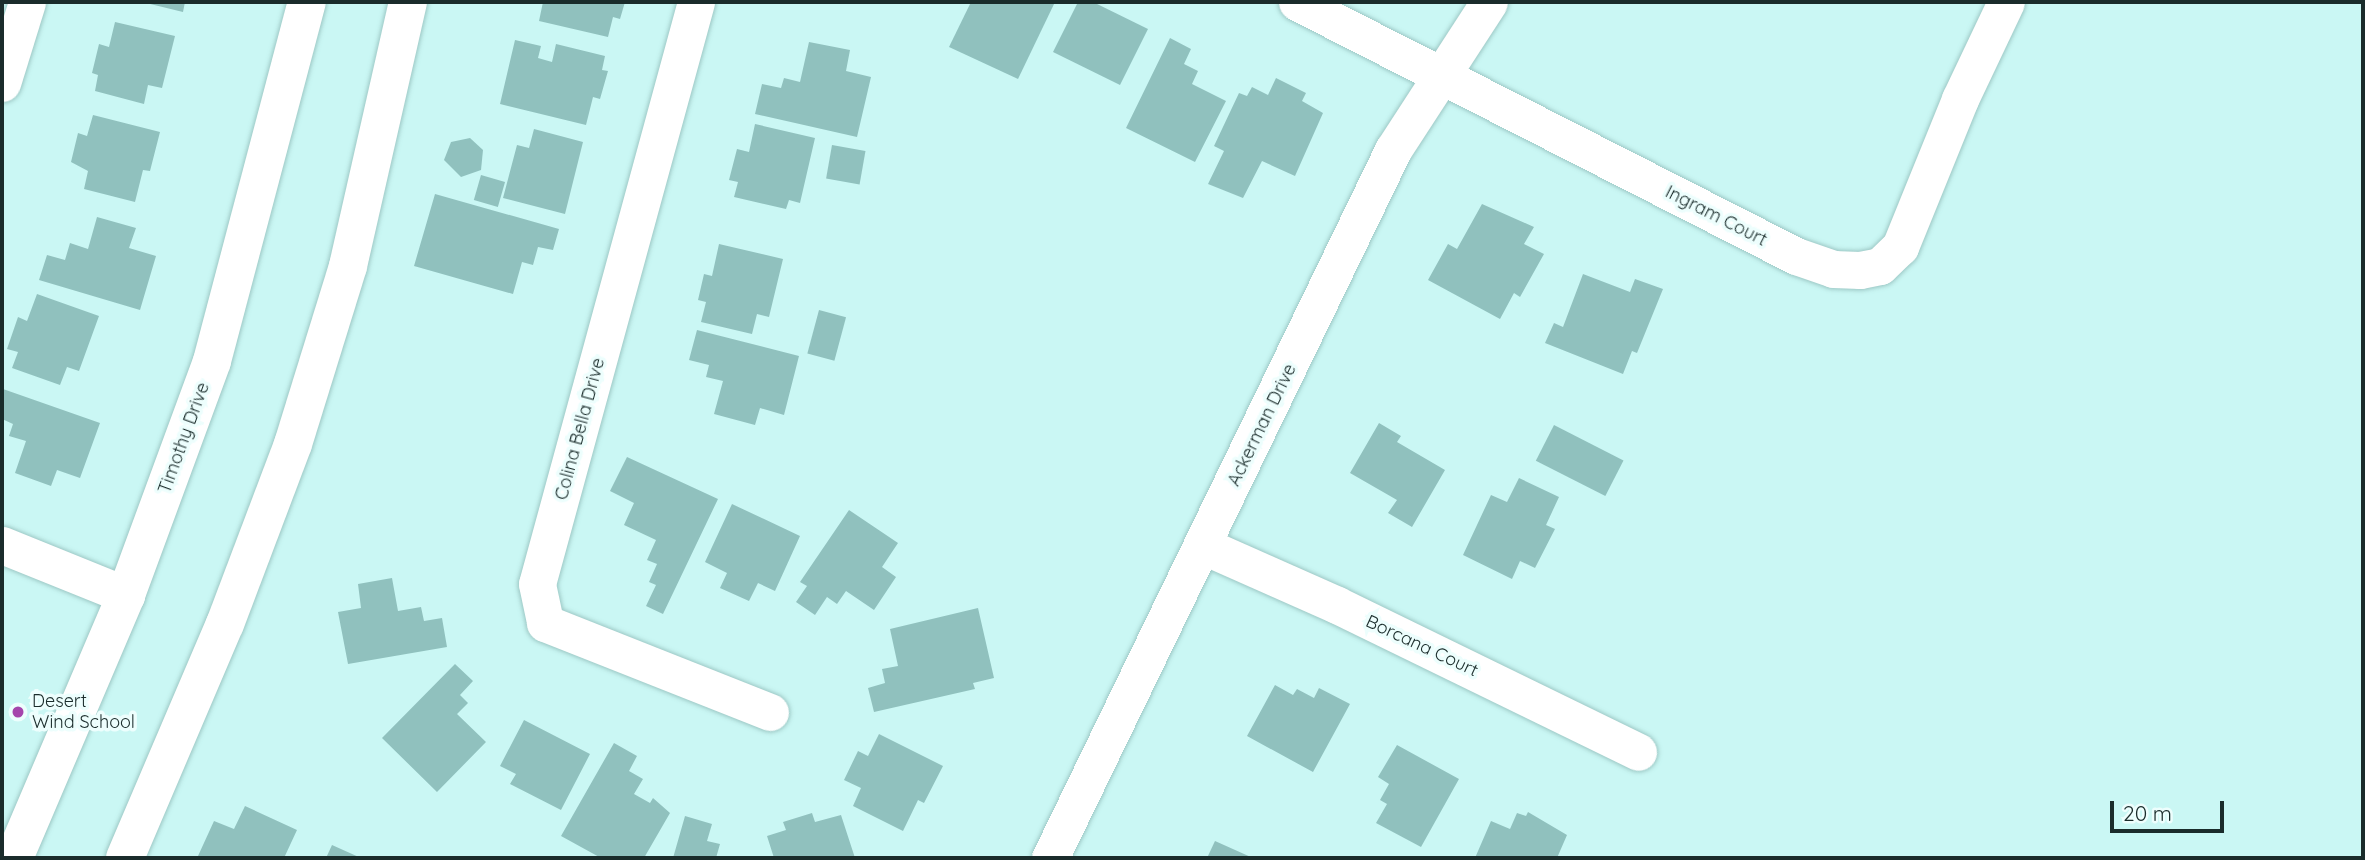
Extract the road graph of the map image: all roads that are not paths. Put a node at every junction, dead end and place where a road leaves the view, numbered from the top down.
1 (27, 2) edge
2 (307, 2) edge
3 (408, 2) edge
4 (696, 2) edge
5 (1297, 2) edge
6 (1489, 2) edge
7 (2006, 2) edge
8 (1440, 73) junction
9 (2, 83) edge
10 (2, 545) edge
11 (1204, 546) junction
12 (126, 595) junction
13 (770, 712) dead end
14 (1638, 751) dead end
15 (14, 858) edge
16 (125, 858) edge
17 (1050, 858) edge

1 - 9 street
2 - 12 street, Timothy Drive
3 - 16 street
4 - 13 street, Colina Bella Drive
5 - 8 street, Ingram Court
6 - 8 street, Ackerman Drive
7 - 8 street, Ingram Court
8 - 11 street, Ackerman Drive
10 - 12 street
11 - 14 street, Borcana Court
11 - 17 street, Ackerman Drive
12 - 15 street, Timothy Drive

